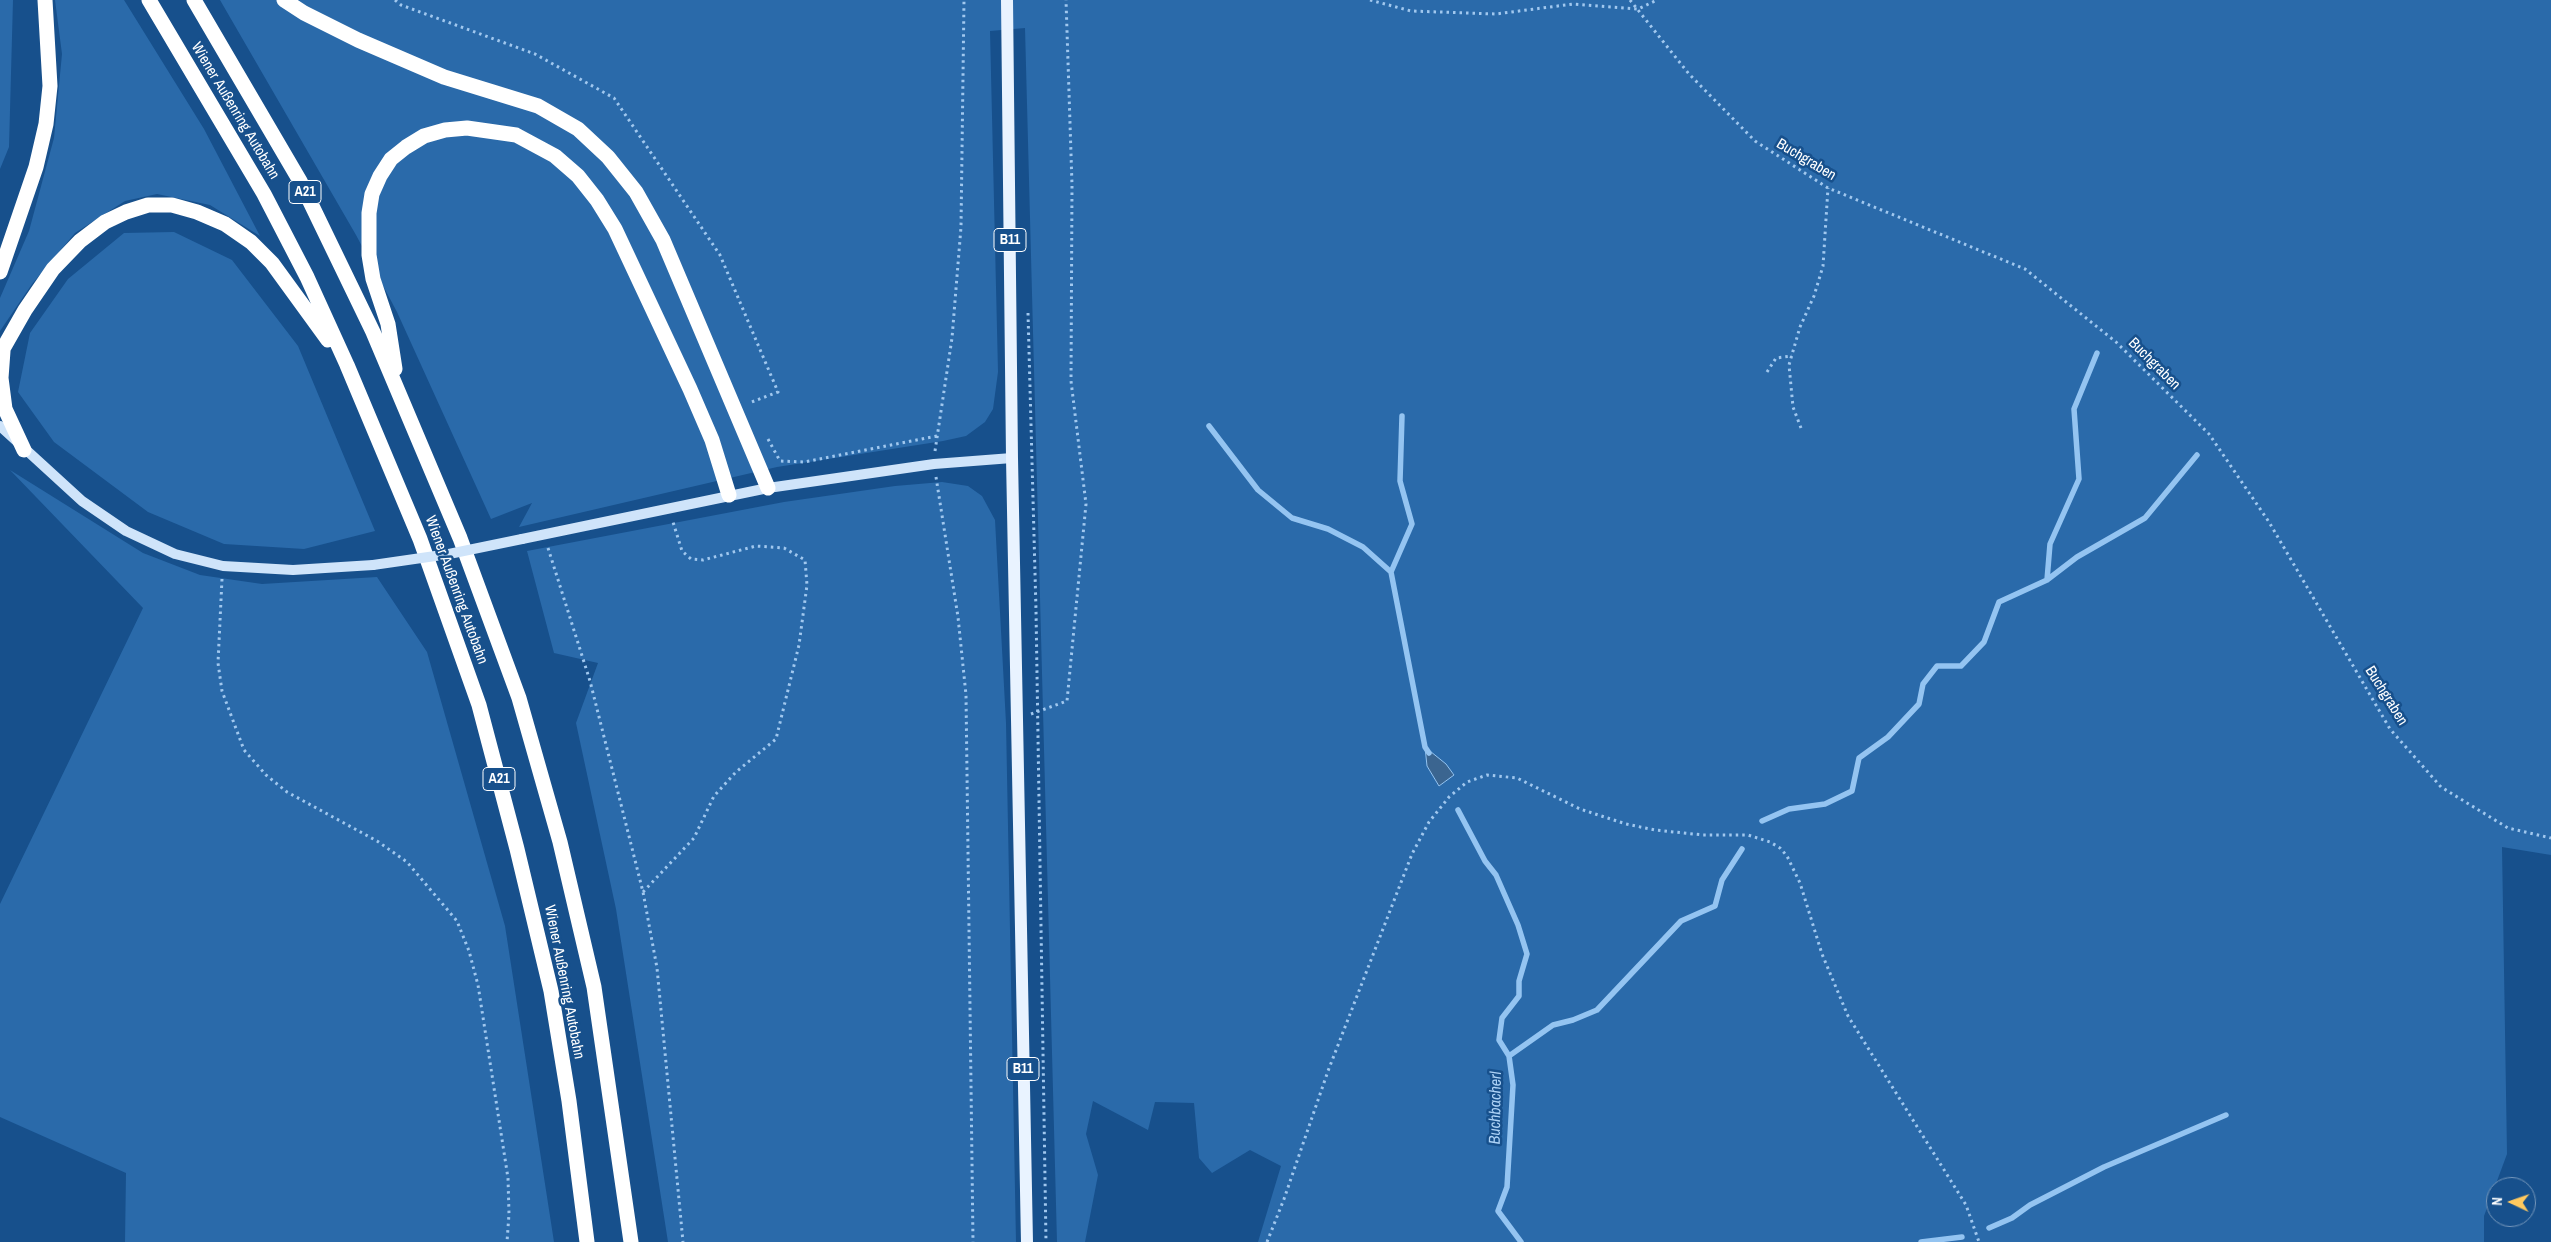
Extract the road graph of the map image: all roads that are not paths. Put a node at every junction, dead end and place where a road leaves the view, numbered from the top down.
1 (46, 0) edge
2 (150, 0) edge
3 (194, 0) edge
4 (284, 0) edge
5 (1007, 0) edge
6 (0, 272) edge
7 (1, 352) edge
8 (347, 365) junction
9 (399, 393) junction
10 (0, 426) edge
11 (24, 450) junction
12 (1012, 458) junction
13 (768, 488) junction
14 (729, 495) junction
15 (587, 1242) edge
16 (631, 1242) edge
17 (1027, 1242) edge

1 - 6 highway
2 - 8 highway, Wiener Außenring Autobahn / A21
3 - 9 highway, Wiener Außenring Autobahn / A21
4 - 13 highway
5 - 12 main road, B11
7 - 8 highway
7 - 11 highway
8 - 15 highway, Wiener Außenring Autobahn / A21
9 - 14 highway
9 - 16 highway, Wiener Außenring Autobahn / A21
10 - 11 main road
11 - 14 main road, bridge
12 - 13 main road
12 - 17 main road, B11
13 - 14 main road

